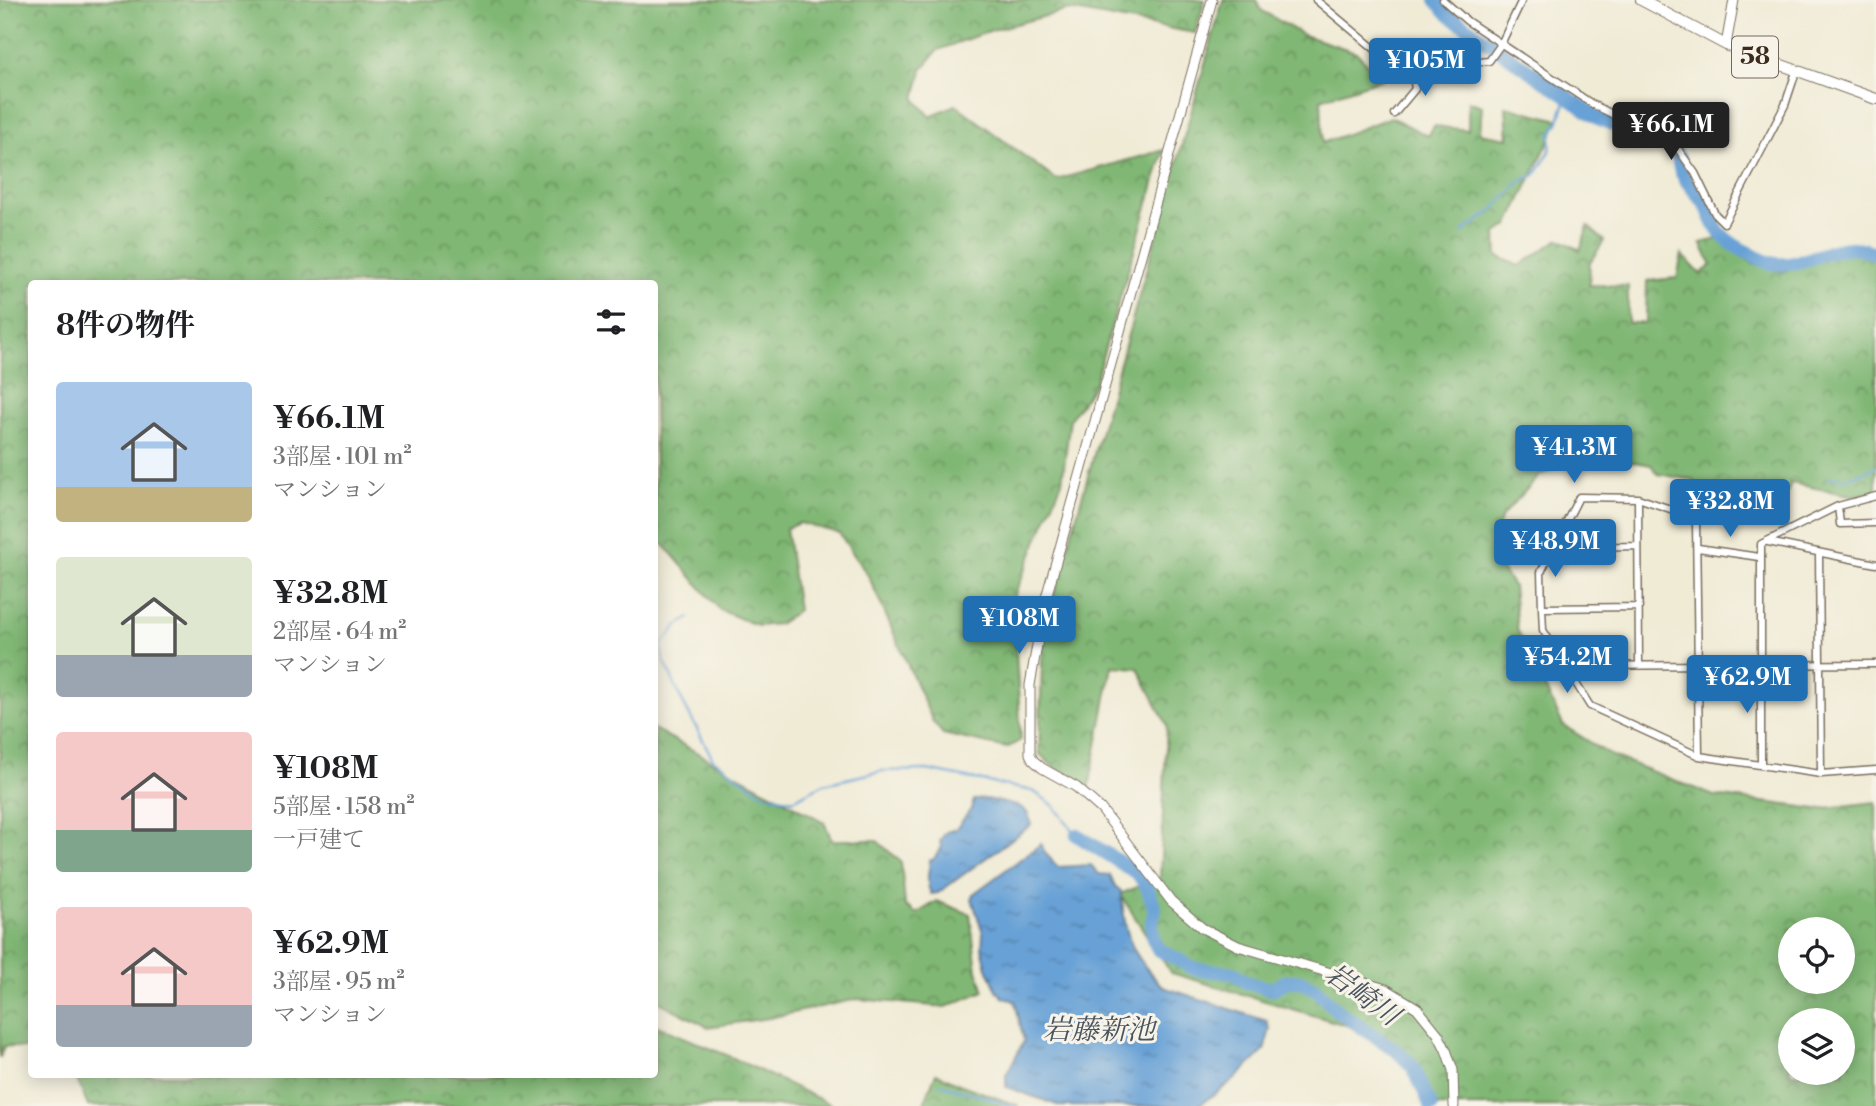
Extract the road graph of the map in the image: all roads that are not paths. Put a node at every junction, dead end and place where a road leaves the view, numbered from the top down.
1 (1212, 0) edge
2 (1316, 0) edge
3 (1443, 0) edge
4 (1522, 0) edge
5 (1641, 0) edge
6 (1734, 0) edge
7 (1501, 44) junction
8 (1726, 46) junction
9 (1412, 69) junction
10 (1796, 72) junction
11 (1876, 99) edge
12 (1394, 114) dead end
13 (1876, 496) edge
14 (1638, 498) junction
15 (1838, 506) junction
16 (1876, 523) edge
17 (1767, 542) junction
18 (1638, 546) junction
19 (1552, 547) junction
20 (1698, 548) junction
21 (1819, 553) junction
22 (1759, 557) junction
23 (1876, 564) edge
24 (1639, 607) junction
25 (1542, 608) junction
26 (1820, 664) junction
27 (1876, 664) edge
28 (1639, 665) junction
29 (1698, 665) junction
30 (1760, 665) junction
31 (1566, 669) junction
32 (1699, 756) junction
33 (1761, 765) junction
34 (1876, 770) edge
35 (1821, 774) junction
36 (1454, 1106) edge

1 - 36 street
2 - 9 street
3 - 7 street
4 - 7 street
5 - 8 main road, 58
6 - 8 street
7 - 9 street
7 - 10 street
8 - 10 main road, 58
9 - 12 street
10 - 11 main road, 58
13 - 15 street
14 - 18 street
14 - 19 street
14 - 20 street
15 - 16 street
15 - 17 street
17 - 21 street
17 - 22 street
18 - 19 street
18 - 24 street
19 - 25 street
20 - 22 street
20 - 29 street
21 - 23 street
21 - 26 street
22 - 30 street
24 - 25 street
24 - 28 street
25 - 31 street
26 - 27 street
26 - 30 street
26 - 35 street
28 - 29 street
28 - 31 street
29 - 30 street
29 - 32 street
30 - 33 street
31 - 32 street
32 - 33 street
33 - 35 street
34 - 35 street

